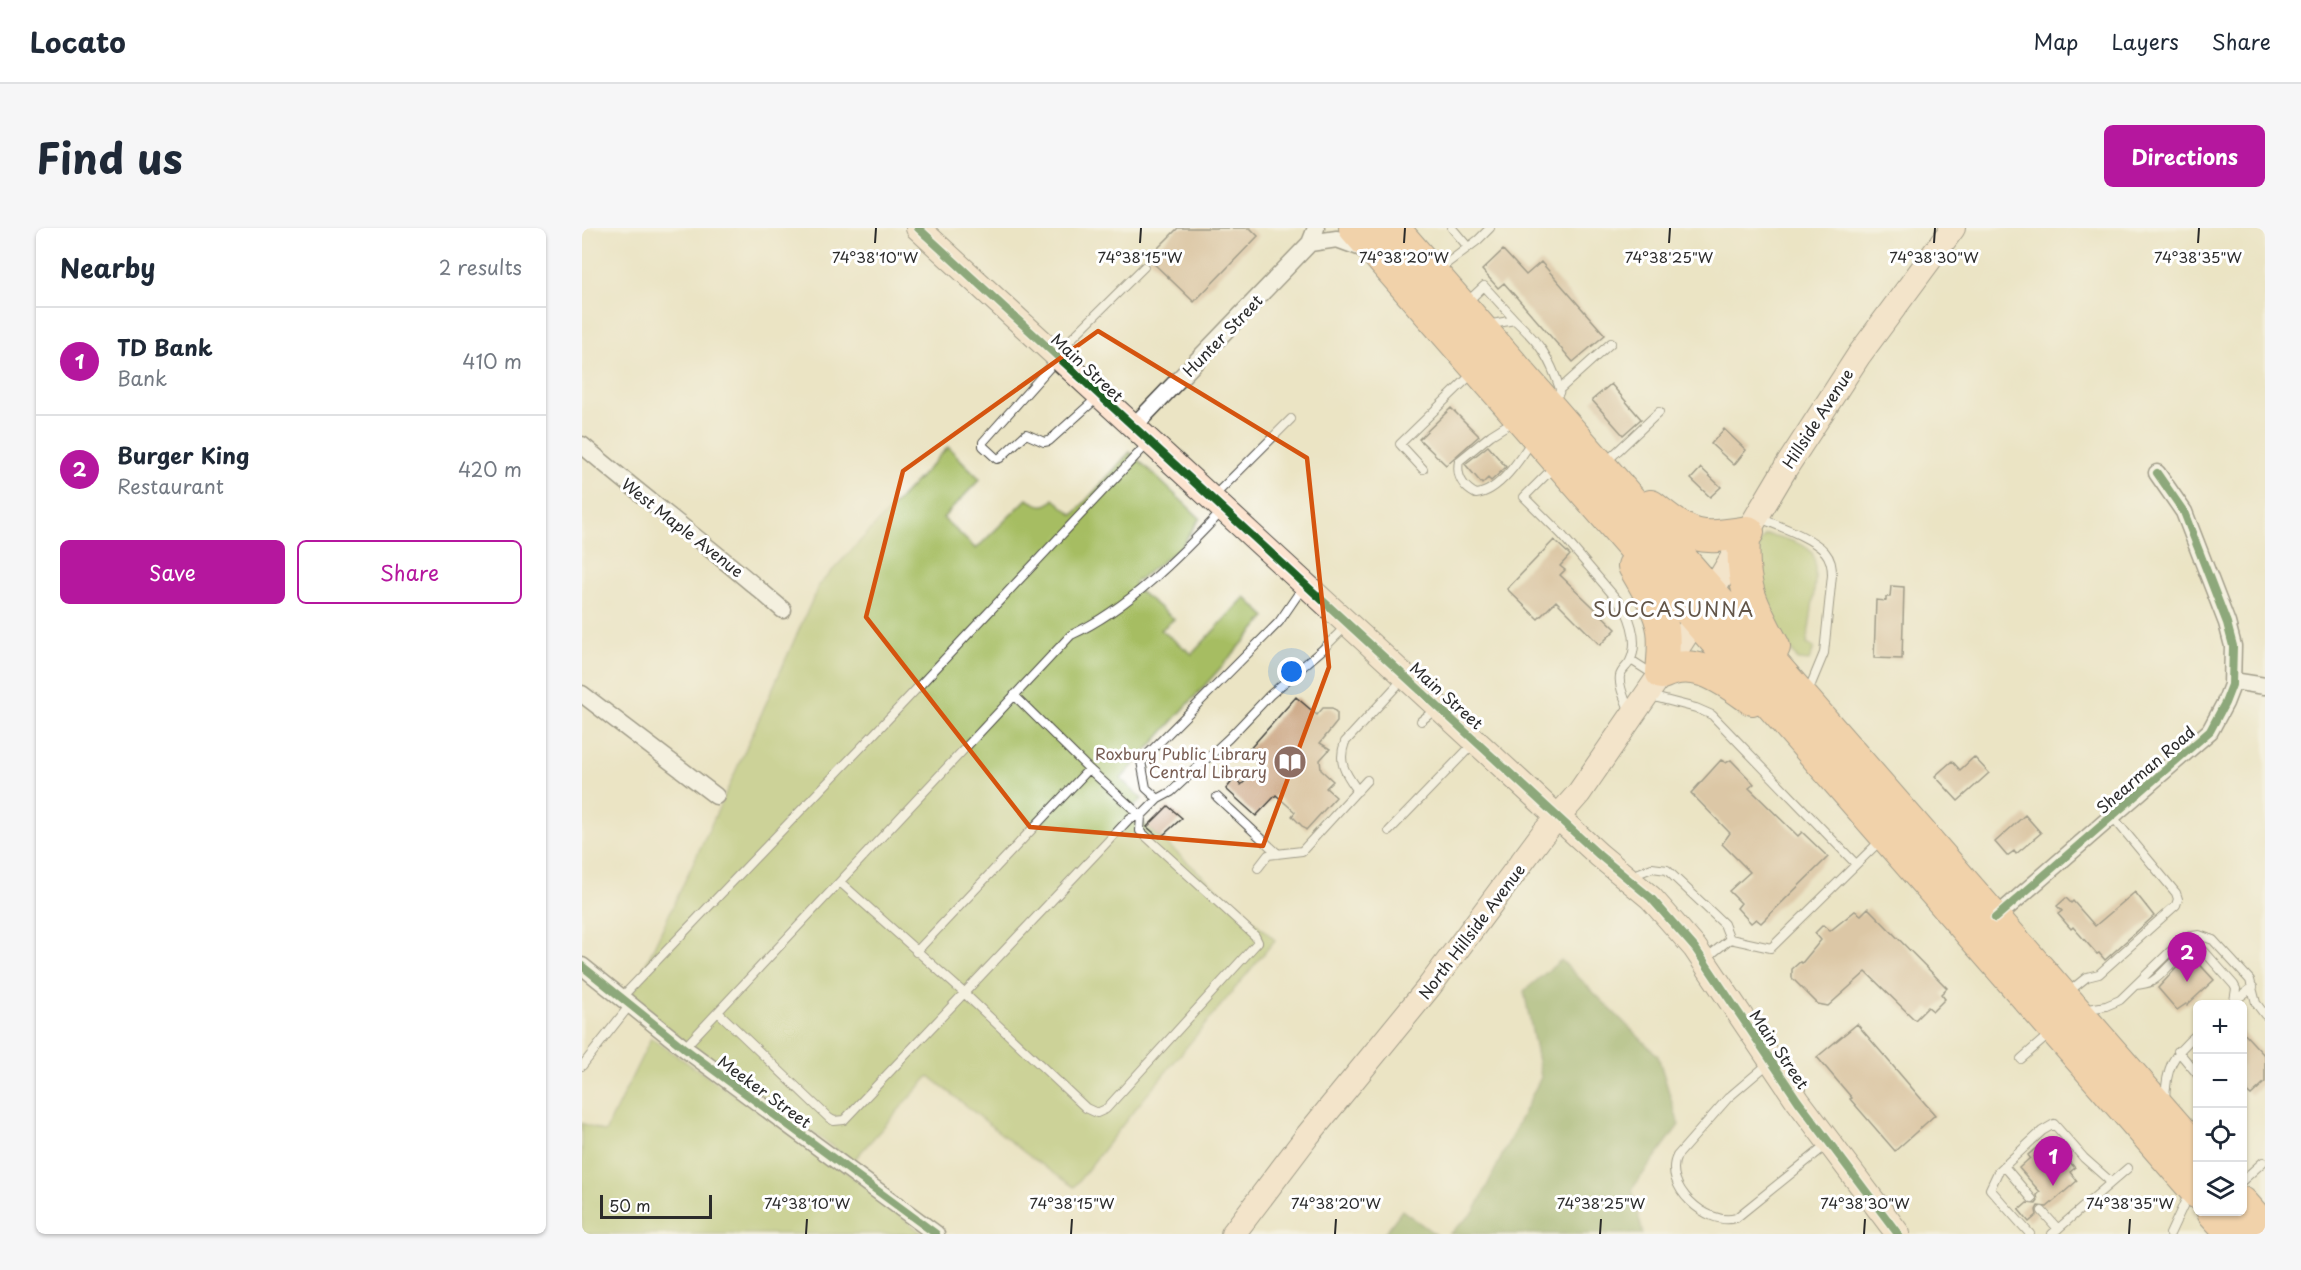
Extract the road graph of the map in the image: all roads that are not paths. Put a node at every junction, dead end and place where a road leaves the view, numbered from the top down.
1 (918, 228) edge
2 (1355, 228) edge
3 (1393, 228) edge
4 (1452, 228) edge
5 (1490, 228) edge
6 (1953, 228) edge
7 (1313, 235) edge
8 (1468, 247) junction
9 (1384, 261) junction
10 (1144, 267) dead end
11 (1433, 274) junction
12 (1475, 306) junction
13 (1515, 320) junction
14 (1611, 343) dead end
15 (1057, 357) junction
16 (1479, 368) junction
17 (1099, 395) junction
18 (1543, 412) junction
19 (1659, 412) dead end
20 (1291, 418) dead end
21 (1141, 434) junction
22 (582, 446) edge
23 (1560, 461) junction
24 (1603, 468) junction
25 (1423, 469) dead end
26 (2157, 473) dead end
27 (1217, 504) junction
28 (1601, 508) junction
29 (1750, 529) junction
30 (1305, 584) junction
31 (1704, 607) junction
32 (783, 610) dead end
33 (1348, 624) junction
34 (1631, 660) junction
35 (1405, 676) junction
36 (2233, 681) junction
37 (1656, 682) junction
38 (2265, 686) edge
39 (582, 694) edge
40 (1014, 695) junction
41 (1795, 704) junction
42 (1631, 716) junction
43 (1476, 741) junction
44 (1089, 769) junction
45 (1367, 780) dead end
46 (1358, 791) junction
47 (716, 796) dead end
48 (1217, 797) dead end
49 (1158, 799) junction
50 (1141, 816) junction
51 (2112, 816) junction
52 (1558, 817) junction
53 (1389, 831) dead end
54 (1886, 836) junction
55 (1278, 854) junction
56 (1855, 864) junction
57 (1258, 868) dead end
58 (1627, 878) junction
59 (840, 882) junction
60 (1995, 918) junction
61 (1730, 939) junction
62 (916, 952) junction
63 (1704, 961) junction
64 (582, 966) edge
65 (2134, 986) junction
66 (2253, 987) junction
67 (964, 993) junction
68 (2232, 1000) edge
69 (2236, 1000) edge
70 (625, 1001) junction
71 (718, 1012) junction
72 (2065, 1012) junction
73 (2265, 1015) edge
74 (2193, 1038) edge
75 (684, 1048) junction
76 (2178, 1051) junction
77 (2020, 1059) dead end
78 (1771, 1061) junction
79 (582, 1066) edge
80 (2193, 1069) edge
81 (2164, 1113) junction
82 (1829, 1143) junction
83 (2193, 1146) edge
84 (2264, 1162) edge
85 (2004, 1166) junction
86 (2128, 1168) dead end
87 (2247, 1177) edge
88 (2111, 1182) junction
89 (2193, 1187) edge
90 (2193, 1194) edge
91 (2032, 1199) dead end
92 (2247, 1209) edge
93 (2042, 1210) dead end
94 (2217, 1216) edge
95 (2265, 1229) edge
96 (2055, 1231) edge
97 (936, 1234) edge
98 (1233, 1234) edge
99 (1898, 1234) edge
100 (2030, 1234) edge
101 (2170, 1234) edge
102 (2233, 1234) edge

1 - 15 street, Main Street
2 - 9 highway
3 - 11 highway
4 - 8 lane
5 - 8 lane
6 - 29 street, Hillside Avenue
7 - 9 street, Hunter Street
7 - 21 street, Hunter Street
8 - 11 lane
9 - 16 highway
10 - 15 lane
11 - 12 highway
12 - 13 lane
12 - 13 lane
12 - 18 highway
13 - 18 lane
14 - 18 lane
15 - 17 street, Main Street
15 - 17 lane
16 - 18 highway
16 - 25 lane
17 - 21 street, Main Street
18 - 18 lane
18 - 23 highway
18 - 24 highway
19 - 24 lane
20 - 27 lane
21 - 27 street, Main Street
21 - 70 lane
22 - 32 street, West Maple Avenue
23 - 28 highway
23 - 34 lane
24 - 29 highway
24 - 31 highway
26 - 36 street, Shearman Road
27 - 30 street, Main Street
27 - 40 lane
28 - 31 highway
28 - 37 highway
29 - 31 street, Hillside Avenue
29 - 41 highway
29 - 41 lane
30 - 33 street, Main Street
30 - 49 lane
31 - 37 street, North Hillside Avenue
31 - 41 highway
33 - 35 street, Main Street
33 - 49 lane
34 - 37 lane
34 - 42 lane
35 - 43 street, Main Street
35 - 46 lane
36 - 38 street
36 - 51 street, Shearman Road
37 - 41 highway
37 - 42 street, North Hillside Avenue
37 - 56 lane
39 - 47 street
40 - 44 lane
40 - 59 lane
41 - 54 highway
41 - 60 highway
42 - 52 street, North Hillside Avenue
43 - 52 street, Main Street
43 - 53 lane
44 - 50 lane
44 - 62 lane
45 - 46 lane
46 - 55 lane
48 - 55 lane
49 - 50 lane
50 - 67 lane
50 - 67 lane
51 - 60 street, Shearman Road
51 - 72 lane
52 - 58 street, Main Street
52 - 98 street, North Hillside Avenue
54 - 56 lane
54 - 72 highway
55 - 57 lane
56 - 61 lane
58 - 61 lane
58 - 63 street, Main Street
59 - 62 lane
59 - 71 lane
60 - 72 highway
61 - 63 lane
62 - 67 lane
63 - 78 street, Main Street
64 - 70 street, Meeker Street
65 - 66 lane
65 - 68 lane
65 - 72 lane
66 - 69 lane
66 - 73 lane
67 - 71 lane
70 - 75 street, Meeker Street
70 - 79 lane
71 - 75 lane
72 - 77 lane
72 - 81 highway
72 - 89 highway
74 - 76 lane
75 - 97 street, Meeker Street
76 - 80 lane
76 - 81 lane
78 - 82 street, Main Street
78 - 82 lane
81 - 83 highway
82 - 99 street, Main Street
84 - 87 lane
85 - 88 lane
85 - 91 lane
85 - 100 lane
86 - 88 lane
88 - 96 lane
90 - 101 lane
92 - 95 highway
93 - 96 lane
94 - 102 highway

